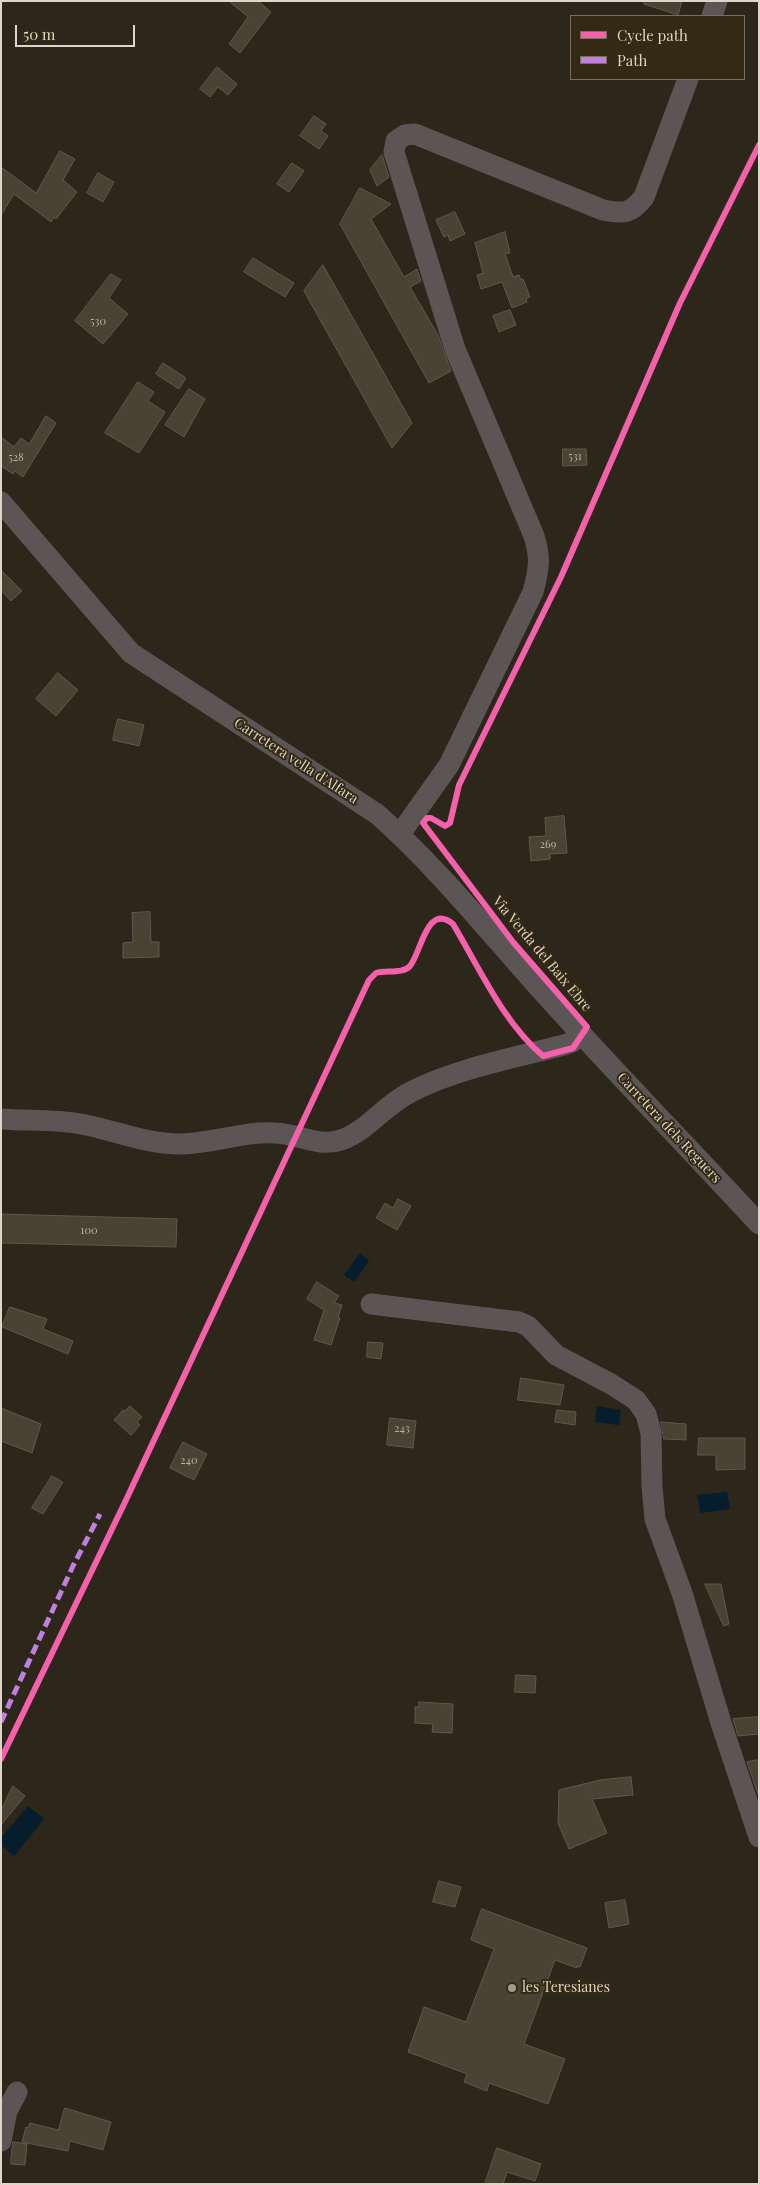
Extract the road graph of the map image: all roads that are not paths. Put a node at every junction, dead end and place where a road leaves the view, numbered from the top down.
1 (717, 1) edge
2 (712, 15) edge
3 (688, 80) edge
4 (1, 502) edge
5 (400, 834) junction
6 (580, 1032) junction
7 (1, 1119) edge
8 (759, 1224) edge
9 (371, 1304) dead end
10 (759, 1837) edge
11 (17, 2092) dead end
12 (1, 2141) edge

1 - 2 street
3 - 5 street
4 - 5 street, Carretera vella d'Alfara
5 - 6 street, Carretera vella d'Alfara
6 - 7 street
6 - 8 street, Carretera dels Reguers
9 - 10 street
11 - 12 street

